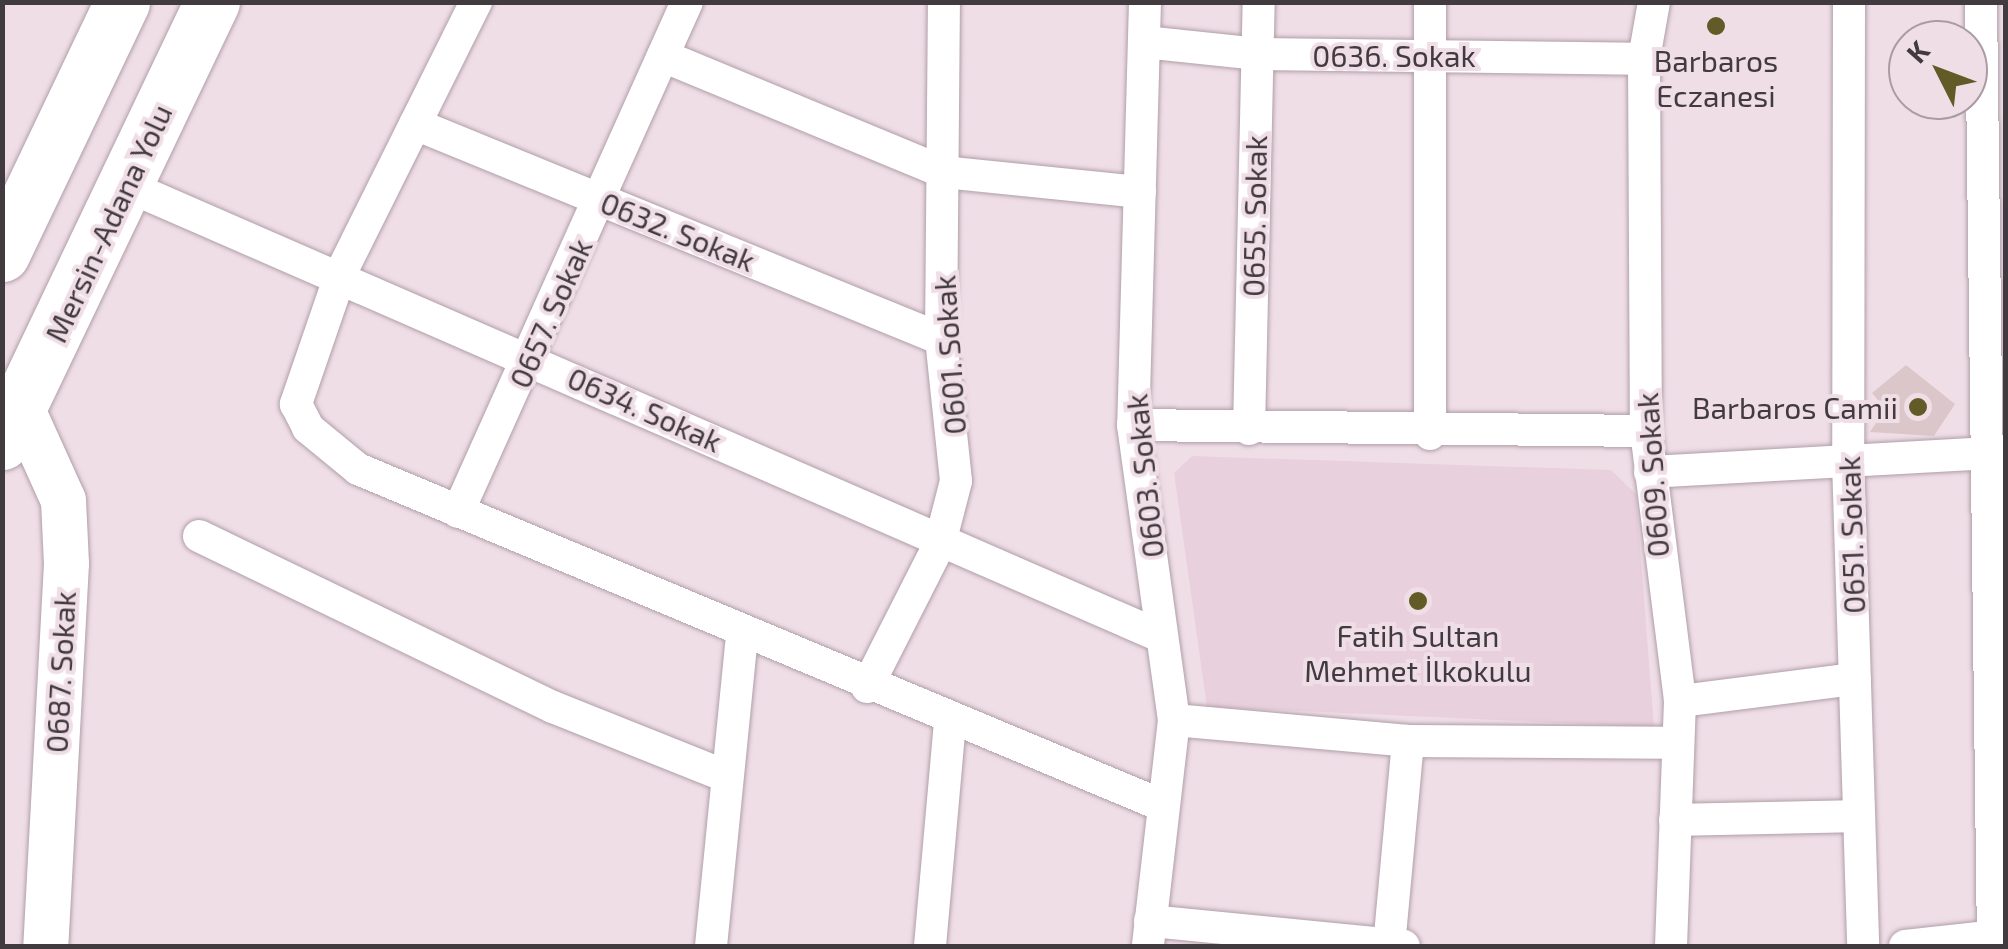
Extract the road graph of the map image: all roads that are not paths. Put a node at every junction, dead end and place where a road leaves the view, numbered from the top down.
1 (122, 2) edge
2 (212, 2) edge
3 (476, 2) edge
4 (687, 2) edge
5 (944, 2) edge
6 (1145, 2) edge
7 (1259, 2) edge
8 (1430, 2) edge
9 (1654, 2) edge
10 (1849, 2) edge
11 (1981, 2) edge
12 (1144, 42) junction
13 (1258, 54) junction
14 (1431, 54) junction
15 (663, 56) junction
16 (1644, 59) junction
17 (415, 124) junction
18 (943, 172) junction
19 (126, 186) junction
20 (1140, 192) junction
21 (600, 199) junction
22 (8, 224) edge
23 (342, 272) junction
24 (941, 339) junction
25 (531, 358) junction
26 (12, 424) edge
27 (1134, 425) junction
28 (1249, 428) junction
29 (1646, 431) junction
30 (1430, 434) junction
31 (1996, 453) edge
32 (1848, 461) junction
33 (1650, 472) junction
34 (458, 512) junction
35 (199, 536) dead end
36 (940, 543) junction
37 (742, 635) junction
38 (1162, 637) junction
39 (1855, 679) junction
40 (867, 688) junction
41 (1680, 701) junction
42 (1174, 720) junction
43 (950, 722) junction
44 (1408, 741) junction
45 (1676, 743) junction
46 (723, 775) junction
47 (1158, 804) junction
48 (1859, 816) junction
49 (1674, 820) junction
50 (1149, 934) edge
51 (1997, 940) edge
52 (45, 946) edge
53 (711, 946) edge
54 (930, 946) edge
55 (1394, 946) edge
56 (1672, 946) edge
57 (1863, 946) edge
58 (1905, 946) edge

1 - 22 highway
2 - 19 highway, Mersin-Adana Yolu
3 - 17 street
4 - 15 street, 0657. Sokak
5 - 18 street, 0601. Sokak
6 - 12 street, 0603. Sokak
7 - 13 street, 0655. Sokak
8 - 14 street
9 - 16 street, 0609. Sokak
10 - 32 street, 0651. Sokak
11 - 31 street
12 - 13 street, 0636. Sokak
12 - 20 street, 0603. Sokak
13 - 14 street, 0636. Sokak
13 - 28 street, 0655. Sokak
14 - 16 street, 0636. Sokak
14 - 30 street
15 - 18 street
15 - 21 street, 0657. Sokak
16 - 29 street, 0609. Sokak
17 - 21 street, 0632. Sokak
17 - 23 street
18 - 20 street
18 - 24 street, 0601. Sokak
19 - 23 street, 0634. Sokak
19 - 26 highway, Mersin-Adana Yolu
20 - 27 street, 0603. Sokak
21 - 24 street, 0632. Sokak
21 - 25 street, 0657. Sokak
23 - 25 street, 0634. Sokak
23 - 34 street
24 - 36 street, 0601. Sokak
25 - 34 street, 0657. Sokak
25 - 36 street, 0634. Sokak
26 - 52 street, 0687. Sokak
27 - 28 street
27 - 38 street, 0603. Sokak
28 - 30 street
29 - 30 street
29 - 33 street, 0609. Sokak
31 - 32 street
31 - 51 street
32 - 33 street
32 - 39 street, 0651. Sokak
33 - 41 street, 0609. Sokak
34 - 37 street
35 - 46 street
36 - 38 street, 0634. Sokak
36 - 40 street, 0601. Sokak
37 - 40 street
37 - 46 street
38 - 42 street, 0603. Sokak
39 - 41 street
39 - 48 street, 0651. Sokak
40 - 43 street
41 - 45 street, 0609. Sokak
42 - 44 street
42 - 47 street, 0603. Sokak
43 - 47 street
43 - 54 street
44 - 45 street
44 - 55 street
45 - 49 street, 0609. Sokak
46 - 53 street
47 - 50 street, 0603. Sokak
48 - 49 street
48 - 57 street, 0651. Sokak
49 - 56 street, 0609. Sokak
50 - 55 street
51 - 58 street

